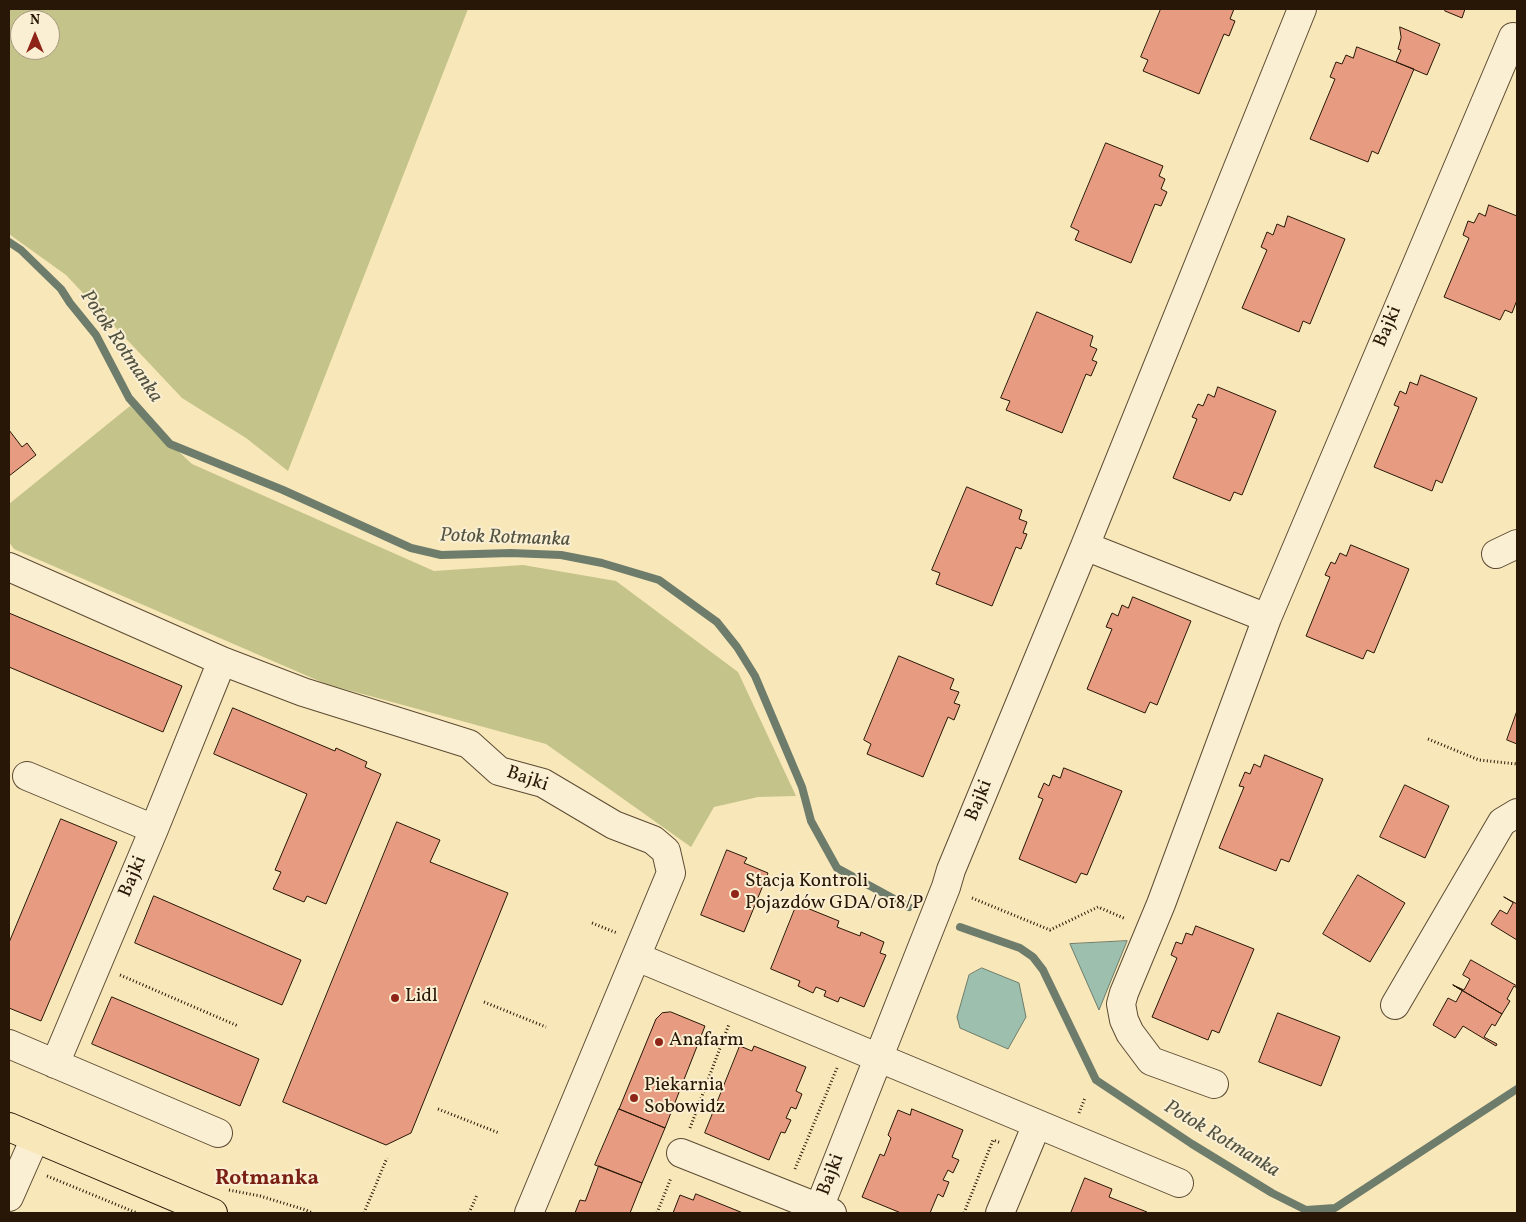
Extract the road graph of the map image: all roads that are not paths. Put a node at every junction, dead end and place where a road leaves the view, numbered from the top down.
1 (1302, 9) edge
2 (1514, 37) dead end
3 (1085, 546) junction
4 (9, 566) edge
5 (1267, 618) junction
6 (222, 661) junction
7 (27, 776) dead end
8 (1517, 813) edge
9 (154, 829) junction
10 (637, 957) junction
11 (1395, 1005) dead end
12 (9, 1044) edge
13 (877, 1058) junction
14 (55, 1064) junction
15 (1214, 1084) dead end
16 (1036, 1124) junction
17 (9, 1127) edge
18 (218, 1134) dead end
19 (35, 1138) junction
20 (681, 1152) road end
21 (1180, 1183) dead end
22 (9, 1197) edge
23 (823, 1212) edge
24 (213, 1213) edge
25 (529, 1213) edge
26 (1000, 1213) edge

1 - 3 street, Bajki
2 - 5 street, Bajki
3 - 5 street
3 - 13 street, Bajki
4 - 6 street, Bajki
5 - 15 street, Bajki
6 - 9 street, Bajki
6 - 10 street, Bajki
7 - 9 street
8 - 11 street
9 - 14 street, Bajki
10 - 13 street
10 - 25 street, Bajki
12 - 14 street
13 - 16 street
13 - 23 street, Bajki
14 - 18 street
16 - 21 street
16 - 26 street
17 - 19 main road
19 - 22 street
19 - 24 main road
20 - 23 street, Bajki

